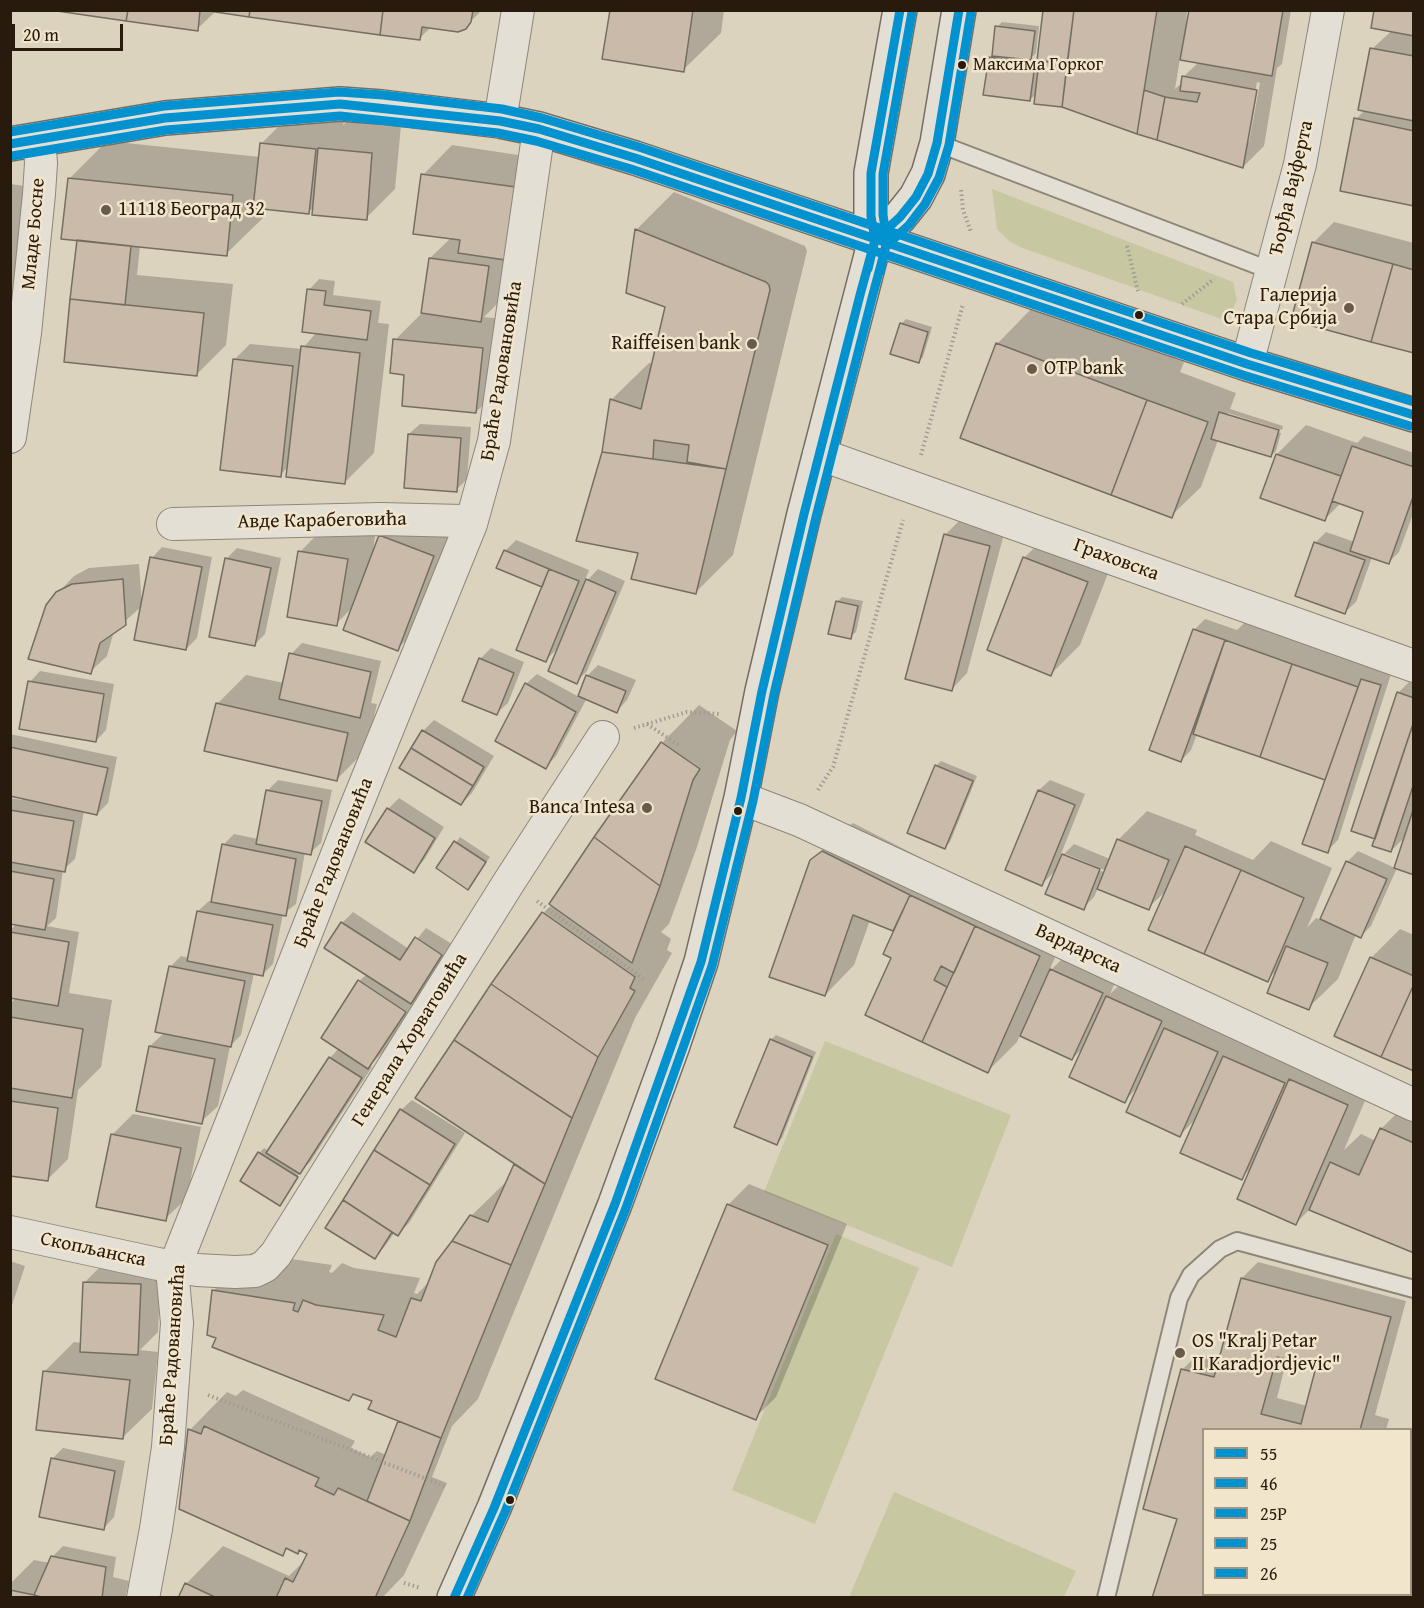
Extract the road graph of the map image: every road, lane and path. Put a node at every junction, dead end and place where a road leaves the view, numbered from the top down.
1 (518, 10) edge
2 (900, 10) edge
3 (959, 10) edge
4 (1328, 10) edge
5 (500, 121) junction
6 (539, 129) junction
7 (25, 142) edge
8 (937, 142) junction
9 (961, 182) dead end
10 (1125, 235) dead end
11 (975, 237) dead end
12 (875, 240) junction
13 (972, 271) junction
14 (1272, 271) junction
15 (1222, 273) dead end
16 (1139, 296) dead end
17 (1177, 309) dead end
18 (1247, 364) junction
19 (1413, 415) edge
20 (10, 437) edge
21 (819, 454) junction
22 (912, 487) junction
23 (173, 524) dead end
24 (471, 524) junction
25 (1413, 666) edge
26 (757, 717) junction
27 (647, 724) junction
28 (616, 733) joint
29 (680, 746) dead end
30 (741, 798) junction
31 (798, 820) junction
32 (538, 902) dead end
33 (645, 980) dead end
34 (1413, 1105) edge
35 (10, 1232) edge
36 (175, 1266) junction
37 (1413, 1289) edge
38 (174, 1370) junction
39 (445, 1486) dead end
40 (404, 1583) dead end
41 (442, 1594) edge
42 (143, 1598) edge
43 (1106, 1598) edge

1 - 5 street
2 - 12 main road
3 - 8 main road
4 - 14 street, Ђорђа Вајферта
5 - 6 main road
5 - 7 main road
6 - 12 main road
6 - 24 street, Браће Радовановића
7 - 20 street, Младе Босне
8 - 12 main road
8 - 14 lane
9 - 11 path
10 - 16 path
12 - 13 main road
12 - 21 main road
13 - 18 main road
13 - 22 path
14 - 18 street, Ђорђа Вајферта
15 - 17 path
18 - 19 main road
21 - 22 street, Граховска
21 - 26 main road
22 - 25 street, Граховска
22 - 31 path
23 - 24 street, Авде Карабеговића
24 - 36 street, Браће Радовановића
26 - 27 path
26 - 30 main road
27 - 28 path
27 - 29 path
28 - 36 street, Генерала Хорватовића
30 - 31 street, Вардарска
30 - 41 main road
31 - 34 street, Вардарска
32 - 33 path
35 - 36 street, Скопљанска
36 - 38 street, Браће Радовановића
37 - 43 lane
38 - 39 path
38 - 42 street, Браће Радовановића
40 - 41 path

